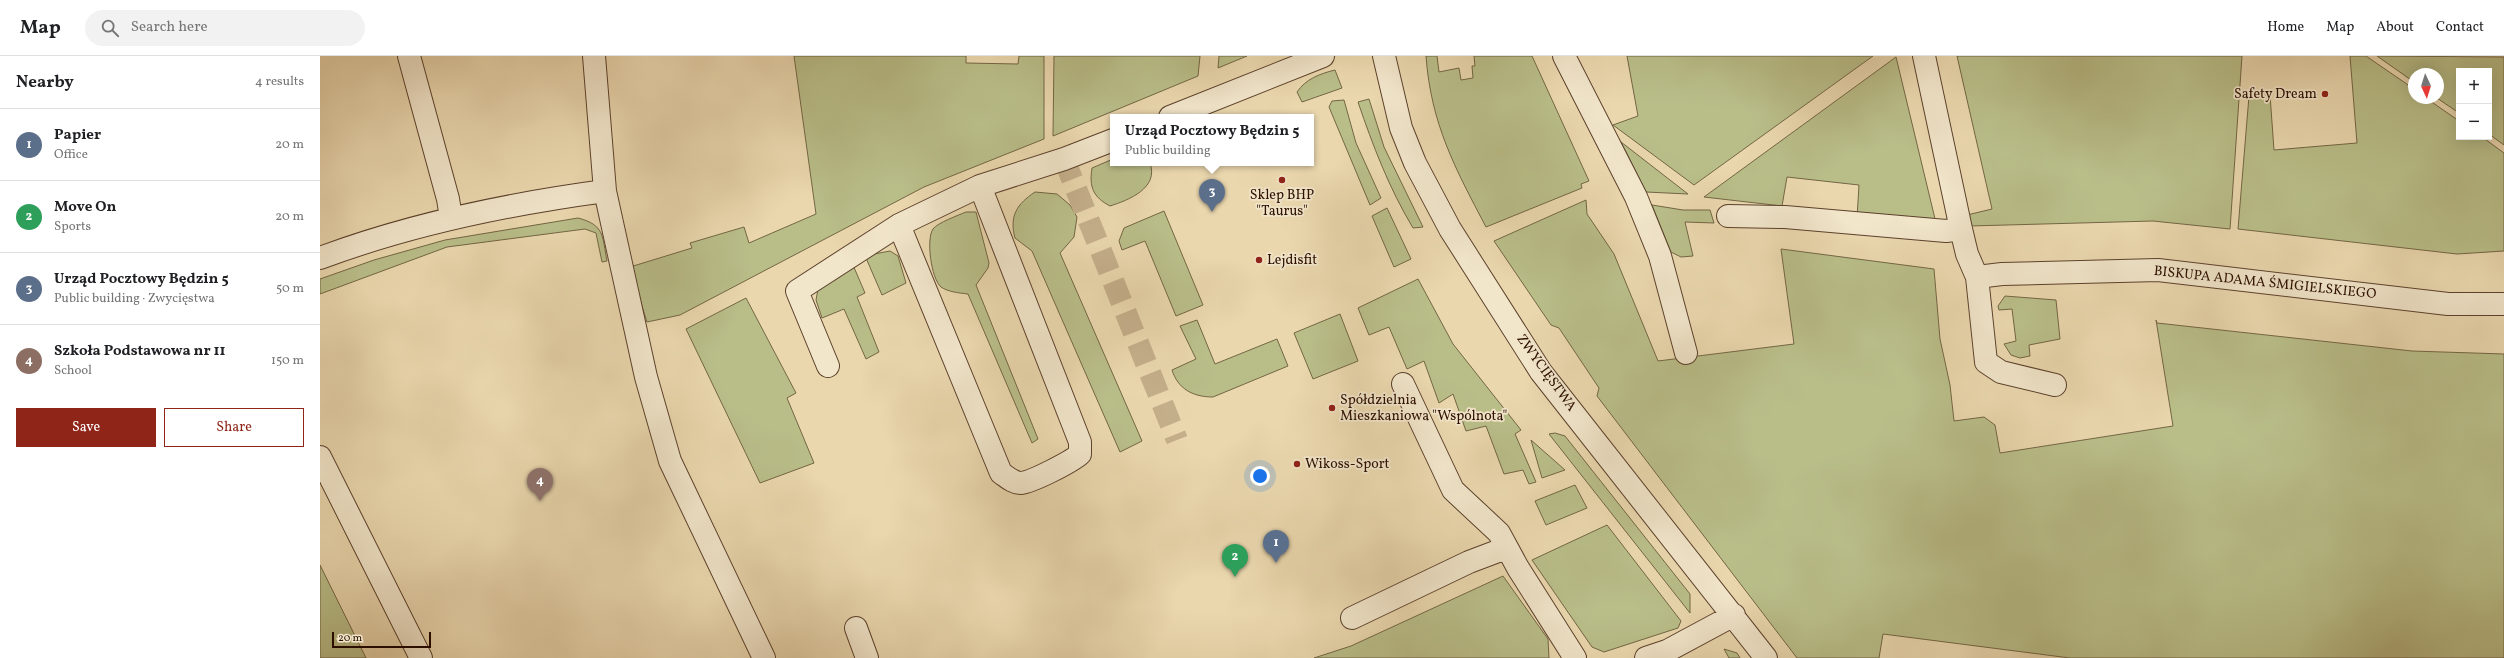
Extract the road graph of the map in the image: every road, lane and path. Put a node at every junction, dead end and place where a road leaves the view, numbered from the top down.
1 (409, 56) edge
2 (594, 56) edge
3 (1323, 56) edge
4 (1384, 56) edge
5 (1564, 56) edge
6 (1924, 56) edge
7 (1178, 114) edge
8 (1110, 141) edge
9 (980, 186) junction
10 (605, 191) junction
11 (1728, 216) dead end
12 (451, 218) junction
13 (899, 225) junction
14 (1961, 229) junction
15 (320, 258) edge
16 (1977, 277) junction
17 (2504, 304) edge
18 (1686, 353) dead end
19 (828, 366) dead end
20 (1403, 384) dead end
21 (2056, 385) dead end
22 (320, 457) edge
23 (1506, 548) junction
24 (1734, 615) junction
25 (1352, 618) dead end
26 (856, 628) dead end
27 (421, 658) edge
28 (764, 658) edge
29 (867, 658) edge
30 (1575, 658) edge
31 (1646, 658) edge
32 (1766, 658) edge

1 - 12 street
2 - 10 street
3 - 7 street
4 - 24 street, ZWYCIĘSTWA
5 - 18 street
6 - 14 street
8 - 9 street
9 - 13 street
9 - 13 street
10 - 12 street
10 - 28 street
11 - 14 street
12 - 15 street
13 - 19 street
14 - 16 street
16 - 17 street, BISKUPA ADAMA ŚMIGIELSKIEGO
16 - 21 street
20 - 23 street
22 - 27 street
23 - 25 street
23 - 30 street
24 - 31 street
24 - 32 street, ZWYCIĘSTWA
26 - 29 street

